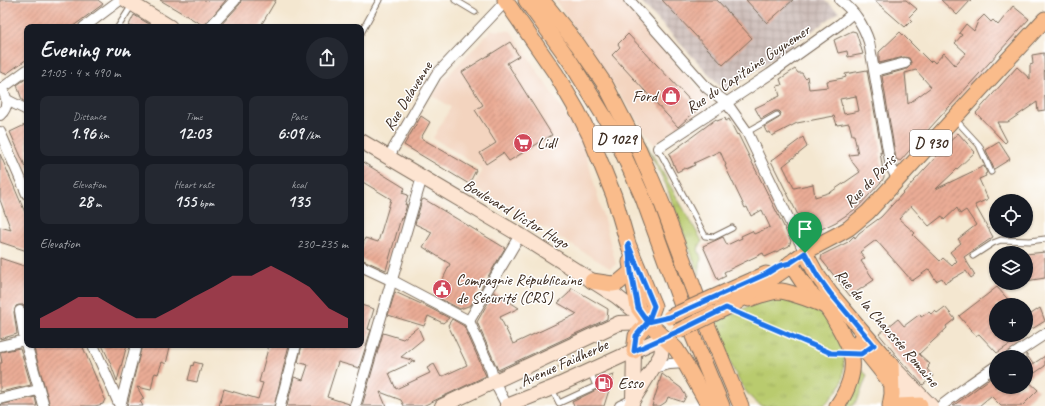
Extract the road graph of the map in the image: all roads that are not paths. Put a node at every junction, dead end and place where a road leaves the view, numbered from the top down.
1 (235, 0) edge
2 (379, 0) edge
3 (455, 0) edge
4 (526, 0) edge
5 (542, 0) edge
6 (629, 0) edge
7 (842, 0) edge
8 (126, 1) edge
9 (506, 1) edge
10 (474, 12) dead end
11 (853, 13) junction
12 (1045, 20) edge
13 (89, 24) edge
14 (119, 24) edge
15 (165, 24) edge
16 (213, 24) edge
17 (364, 28) edge
18 (905, 63) dead end
19 (875, 71) junction
20 (24, 72) edge
21 (0, 89) edge
22 (7, 100) junction
23 (726, 102) junction
24 (24, 108) edge
25 (0, 115) edge
26 (777, 115) dead end
27 (954, 118) junction
28 (0, 132) edge
29 (747, 132) junction
30 (364, 143) edge
31 (658, 148) joint
32 (388, 158) junction
33 (991, 172) dead end
34 (422, 177) junction
35 (898, 180) junction
36 (24, 187) edge
37 (732, 228) dead end
38 (520, 235) junction
39 (1045, 239) edge
40 (628, 244) junction
41 (805, 253) junction
42 (973, 256) dead end
43 (790, 263) junction
44 (364, 267) edge
45 (631, 272) junction
46 (392, 281) junction
47 (592, 281) junction
48 (826, 307) junction
49 (725, 308) junction
50 (20, 311) dead end
51 (469, 320) junction
52 (24, 321) edge
53 (648, 322) junction
54 (1045, 334) edge
55 (664, 337) junction
56 (24, 340) edge
57 (0, 346) edge
58 (27, 348) edge
59 (94, 348) edge
60 (135, 348) edge
61 (295, 348) edge
62 (1021, 350) edge
63 (634, 351) junction
64 (685, 363) junction
65 (891, 364) junction
66 (654, 368) junction
67 (989, 371) edge
68 (728, 377) junction
69 (494, 382) junction
70 (892, 384) junction
71 (38, 390) junction
72 (0, 399) edge
73 (632, 403) edge
74 (511, 405) edge
75 (44, 406) edge
76 (120, 406) edge
77 (280, 406) edge
78 (355, 406) edge
79 (442, 406) edge
80 (620, 406) edge
81 (709, 406) edge
82 (722, 406) edge
83 (741, 406) edge
84 (753, 406) edge
85 (838, 406) edge
86 (890, 406) edge
87 (898, 406) edge
88 (925, 406) edge
89 (941, 406) edge

1 - 16 street
2 - 17 lane
3 - 10 lane
4 - 82 main road, D 1029
5 - 68 main road, D 1029
6 - 23 street
7 - 11 street
8 - 13 street
8 - 14 lane
8 - 15 main road
9 - 32 street, Rue Delavenne
9 - 40 main road
11 - 19 street
11 - 23 street, Rue du Capitaine Guynemer
12 - 27 main road, Rue de Paris / D 930
18 - 19 street
19 - 35 street
20 - 21 street
21 - 22 street
22 - 24 street
22 - 25 street
23 - 29 street
23 - 31 street, Rue du Capitaine Guynemer
26 - 29 lane
27 - 33 lane
27 - 35 main road, Rue de Paris / D 930
28 - 36 street
29 - 41 street
30 - 32 main road, Boulevard Victor Hugo
31 - 37 lane
32 - 34 main road, Boulevard Victor Hugo
34 - 38 main road, Boulevard Victor Hugo
34 - 46 street
35 - 41 main road, Rue de Paris / D 930
38 - 47 main road, Boulevard Victor Hugo
38 - 51 street
39 - 42 lane
40 - 45 main road
40 - 53 main road
41 - 43 main road, Rue de Paris / D 930
41 - 65 main road, Rue de la Chaussée Romaine
43 - 48 main road, Rue de la Chaussée Romaine
43 - 49 main road, Rue de Paris / D 930
43 - 53 main road, Rue de Paris / D 930, bridge
44 - 46 street
45 - 47 main road
45 - 53 main road
46 - 51 street
46 - 78 street
47 - 53 main road, Boulevard Victor Hugo
48 - 49 main road
48 - 70 main road, Rue de la Chaussée Romaine
48 - 85 main road
49 - 55 main road, D 930, bridge
50 - 52 street
51 - 69 street
53 - 55 main road
53 - 63 main road
53 - 69 main road, Avenue Faidherbe
54 - 62 street
55 - 63 main road, Avenue Faidherbe
55 - 64 main road
55 - 66 main road
56 - 57 street
58 - 71 street
59 - 76 street
60 - 76 street
61 - 77 street
63 - 73 main road
63 - 74 main road, Avenue Faidherbe
64 - 66 street
64 - 81 main road
65 - 70 main road
65 - 88 main road, Rue de la Chaussée Romaine
66 - 73 main road
67 - 89 street
68 - 83 main road, D 1029
68 - 84 main road
69 - 74 street, Avenue Faidherbe
69 - 79 main road, Avenue Faidherbe
70 - 86 main road
70 - 88 main road, Rue de la Chaussée Romaine
71 - 72 street
71 - 75 street
73 - 80 street
87 - 88 main road

